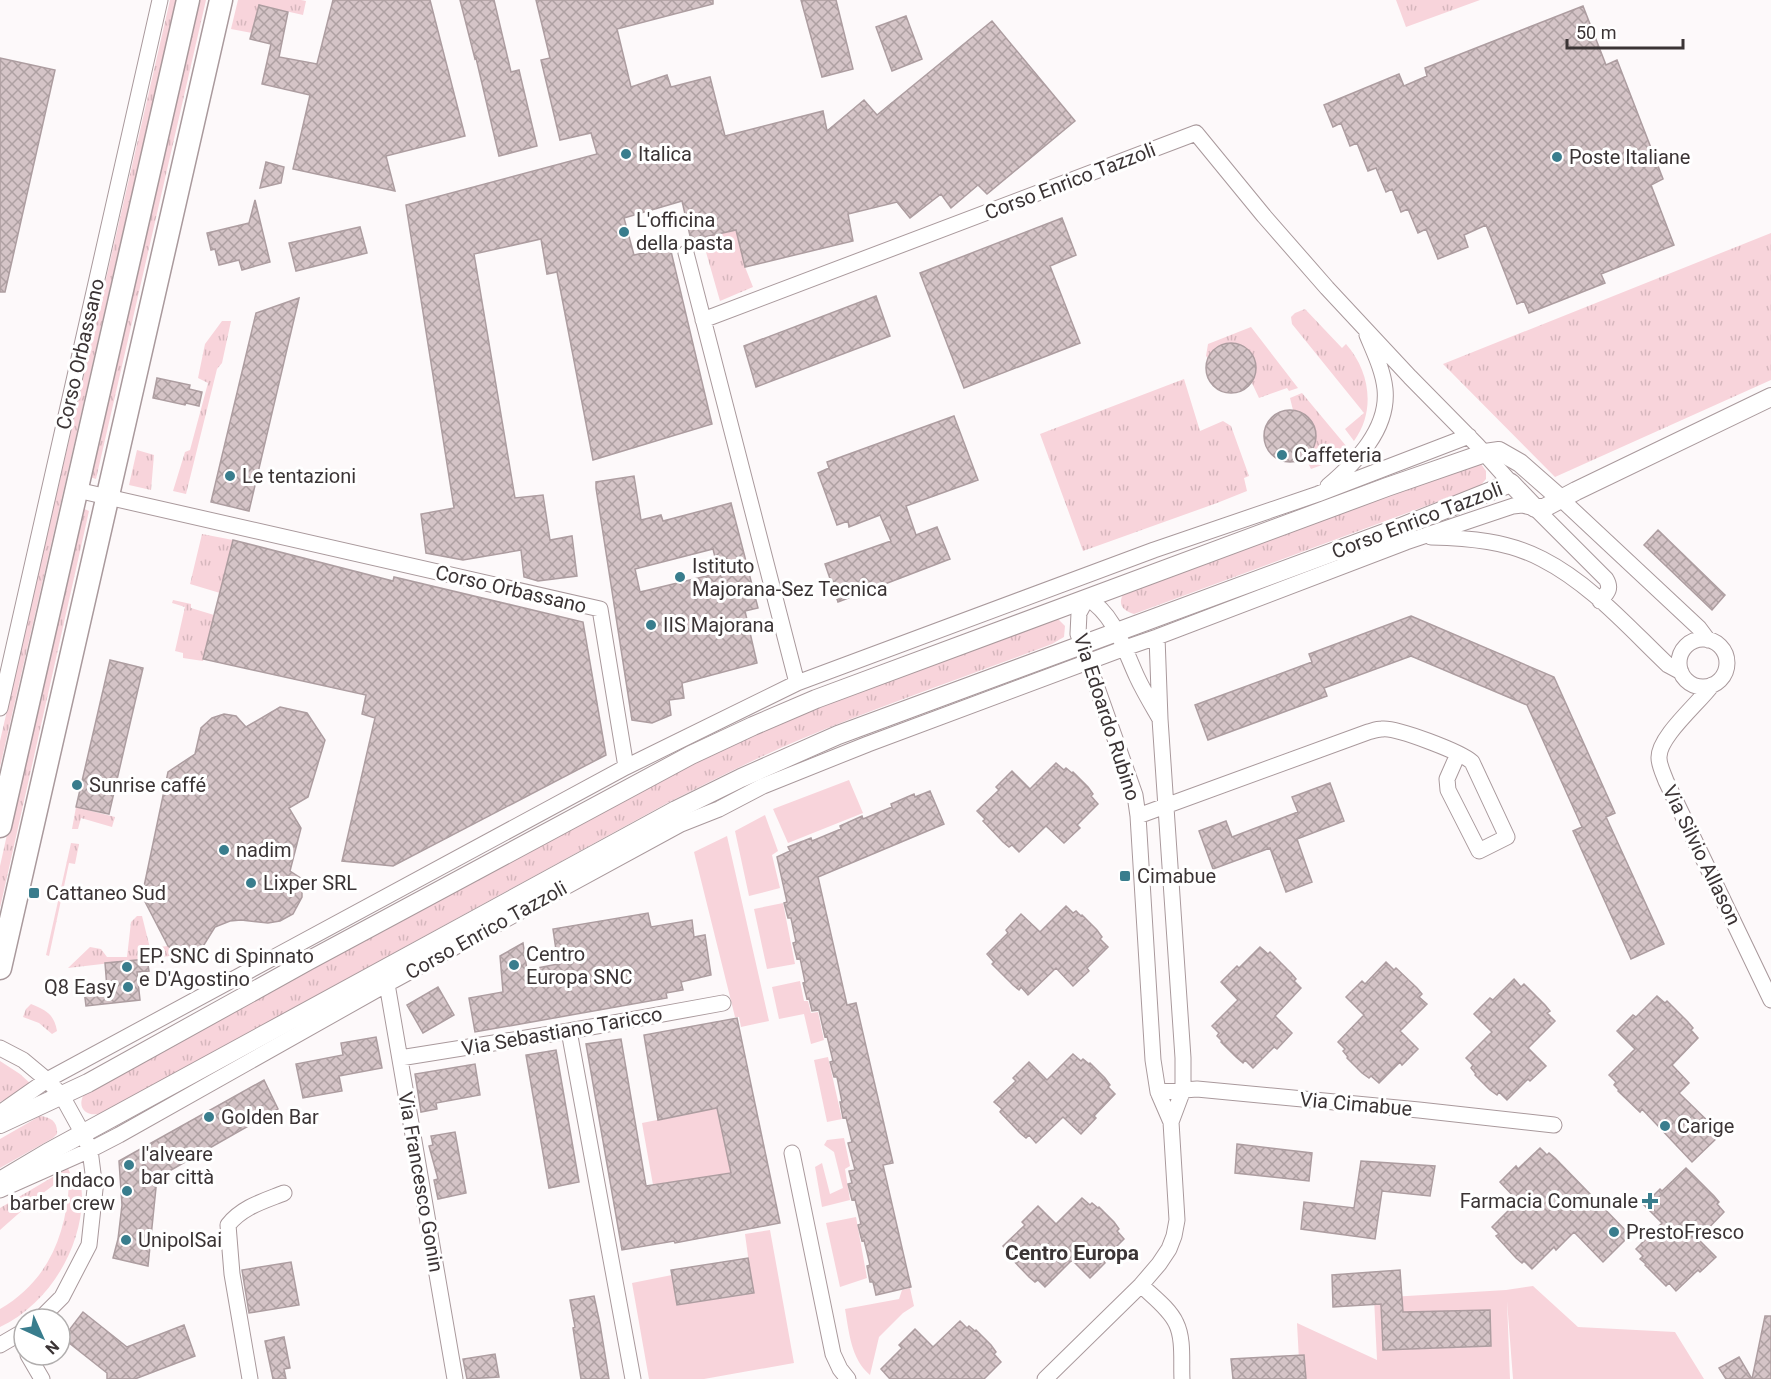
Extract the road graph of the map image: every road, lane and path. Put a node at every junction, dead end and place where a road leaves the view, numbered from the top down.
1 (160, 0) edge
2 (188, 0) edge
3 (221, 0) edge
4 (686, 253) dead end
5 (703, 320) junction
6 (1364, 327) junction
7 (1771, 397) edge
8 (1469, 436) junction
9 (1485, 453) junction
10 (1511, 483) junction
11 (77, 490) junction
12 (1318, 494) junction
13 (107, 496) junction
14 (1561, 498) junction
15 (1535, 508) junction
16 (1419, 537) junction
17 (1087, 598) junction
18 (1600, 601) junction
19 (1157, 637) junction
20 (1120, 640) junction
21 (1708, 640) junction
22 (883, 651) junction
23 (1085, 654) junction
24 (922, 660) junction
25 (1681, 672) junction
26 (797, 683) junction
27 (1693, 686) junction
28 (1712, 686) junction
29 (950, 693) junction
30 (986, 700) junction
31 (0, 708) edge
32 (1687, 714) junction
33 (728, 717) junction
34 (1160, 719) junction
35 (1458, 754) junction
36 (691, 756) junction
37 (626, 767) junction
38 (1166, 806) junction
39 (1138, 816) junction
40 (0, 826) edge
41 (360, 934) junction
42 (308, 938) junction
43 (0, 968) edge
44 (387, 984) junction
45 (1771, 1000) edge
46 (723, 1003) dead end
47 (569, 1031) junction
48 (0, 1048) edge
49 (400, 1058) junction
50 (47, 1080) junction
51 (1183, 1090) junction
52 (1158, 1092) junction
53 (62, 1096) junction
54 (0, 1113) edge
55 (1171, 1122) junction
56 (0, 1124) edge
57 (1554, 1125) dead end
58 (86, 1142) junction
59 (792, 1152) dead end
60 (0, 1181) edge
61 (0, 1190) edge
62 (285, 1193) dead end
63 (1141, 1285) junction
64 (52, 1307) edge
65 (250, 1379) edge
66 (455, 1379) edge
67 (633, 1379) edge
68 (848, 1379) edge
69 (1045, 1379) edge
70 (1182, 1379) edge

1 - 31 street, Corso Orbassano
2 - 11 main road, Corso Orbassano
3 - 13 main road
4 - 5 street
5 - 6 street, Corso Enrico Tazzoli
5 - 26 street
6 - 8 street, Corso Enrico Tazzoli
6 - 12 street, Corso Enrico Tazzoli
7 - 14 street, Corso Enrico Tazzoli
8 - 9 street, Corso Enrico Tazzoli
8 - 12 street, Corso Enrico Tazzoli
9 - 10 street, Corso Enrico Tazzoli
9 - 14 street, Corso Enrico Tazzoli
9 - 17 street, Corso Enrico Tazzoli
10 - 15 street, Corso Enrico Tazzoli
10 - 20 street, Corso Enrico Tazzoli
11 - 13 street, Corso Orbassano
11 - 40 main road, Corso Orbassano
12 - 22 street, Corso Enrico Tazzoli
13 - 37 street, Corso Orbassano
13 - 43 main road
14 - 15 street, Corso Enrico Tazzoli
14 - 21 street, Corso Enrico Tazzoli
15 - 16 street, Corso Enrico Tazzoli
15 - 18 street, Corso Enrico Tazzoli
16 - 18 street, Corso Enrico Tazzoli
16 - 19 street, Corso Enrico Tazzoli
17 - 20 street, Via Edoardo Rubino
17 - 23 street, Via Edoardo Rubino
17 - 24 street, Corso Enrico Tazzoli
18 - 25 street, Corso Enrico Tazzoli
19 - 20 street, Corso Enrico Tazzoli
19 - 34 street, Via Edoardo Rubino
20 - 23 street, Corso Enrico Tazzoli
20 - 34 street, Via Edoardo Rubino
21 - 25 street
21 - 28 street
22 - 24 street
22 - 26 street, Corso Enrico Tazzoli
23 - 29 street, Corso Enrico Tazzoli
23 - 30 street, Corso Enrico Tazzoli
23 - 39 street, Via Edoardo Rubino
24 - 36 street, Corso Enrico Tazzoli
25 - 27 street
26 - 33 street, Corso Enrico Tazzoli
27 - 28 street
27 - 32 street, Via Silvio Allason
28 - 32 street, Via Silvio Allason
29 - 30 street
29 - 58 street, Corso Enrico Tazzoli
30 - 44 street, Corso Enrico Tazzoli
32 - 45 street, Via Silvio Allason
33 - 36 street, Corso Enrico Tazzoli
33 - 37 street, Corso Enrico Tazzoli
34 - 38 street, Via Edoardo Rubino
35 - 35 street
35 - 38 street
36 - 41 street, Corso Enrico Tazzoli
37 - 42 street, Corso Enrico Tazzoli
38 - 39 street
38 - 51 street, Via Edoardo Rubino
39 - 52 street, Via Edoardo Rubino
41 - 42 street, Corso Enrico Tazzoli
41 - 53 street, Corso Enrico Tazzoli
42 - 50 street, Corso Enrico Tazzoli
44 - 49 street, Via Francesco Gonin
44 - 58 street, Corso Enrico Tazzoli
46 - 47 street, Via Sebastiano Taricco
47 - 49 street, Via Sebastiano Taricco
47 - 67 street
48 - 50 street
49 - 66 street, Via Francesco Gonin
50 - 53 street
50 - 54 street, Corso Enrico Tazzoli
51 - 52 street, Via Cimabue
51 - 55 street, Via Edoardo Rubino
51 - 57 street, Via Cimabue
52 - 55 street, Via Edoardo Rubino
53 - 56 street, Corso Enrico Tazzoli
53 - 58 street
55 - 63 street, Via Edoardo Rubino
58 - 60 street, Corso Enrico Tazzoli
58 - 61 street, Corso Enrico Tazzoli
58 - 64 street
59 - 68 street
62 - 65 street
63 - 69 street, Via Edoardo Rubino
63 - 70 street

